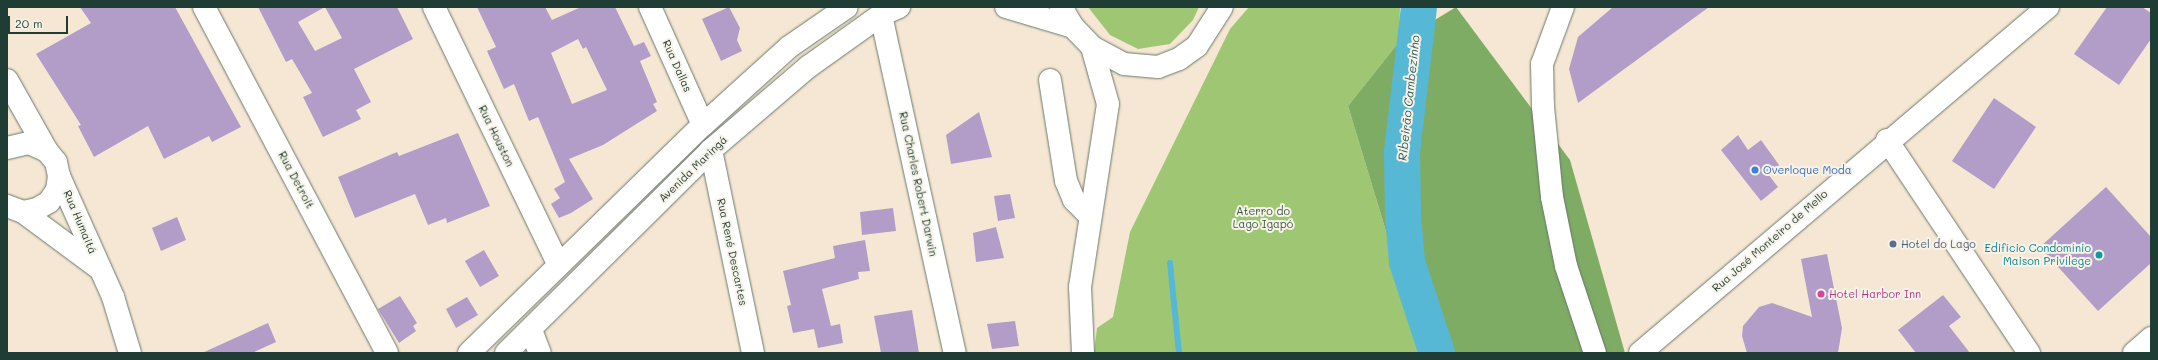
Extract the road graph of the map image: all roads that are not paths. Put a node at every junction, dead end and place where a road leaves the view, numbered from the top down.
1 (204, 7) edge
2 (434, 7) edge
3 (650, 7) edge
4 (847, 7) edge
5 (1006, 7) edge
6 (1061, 7) edge
7 (1222, 7) edge
8 (1563, 7) edge
9 (2048, 7) edge
10 (890, 11) edge
11 (1073, 27) junction
12 (1092, 47) junction
13 (7, 80) edge
14 (1050, 80) dead end
15 (703, 125) junction
16 (1887, 140) junction
17 (7, 148) edge
18 (711, 150) junction
19 (47, 151) junction
20 (59, 176) junction
21 (15, 209) edge
22 (1089, 215) junction
23 (558, 264) junction
24 (100, 269) junction
25 (531, 330) junction
26 (2151, 338) edge
27 (130, 353) edge
28 (387, 353) edge
29 (469, 353) edge
30 (506, 353) edge
31 (540, 353) edge
32 (754, 353) edge
33 (955, 353) edge
34 (1083, 353) edge
35 (1595, 353) edge
36 (1640, 353) edge
37 (2029, 353) edge
38 (2134, 353) edge

1 - 28 street, Rua Detroit
2 - 23 street, Rua Houston
3 - 15 street, Rua Dallas
4 - 15 street
5 - 11 street
6 - 11 street
7 - 12 street
8 - 35 street
9 - 16 street, Rua José Monteiro de Mello
10 - 18 street, Avenida Maringá
10 - 33 street, Rua Charles Robert Darwin
11 - 12 street
12 - 22 street
13 - 19 street
14 - 22 street
15 - 23 street
16 - 36 street, Rua José Monteiro de Mello
16 - 37 street
17 - 19 street
18 - 25 street, Avenida Maringá
18 - 32 street, Rua René Descartes
19 - 20 street, Rua Humaitá
20 - 21 street
20 - 24 street, Rua Humaitá
21 - 24 street, Rua Humaitá
22 - 34 street
23 - 29 street
24 - 27 street, Rua Humaitá
25 - 30 street, Avenida Maringá
25 - 31 street
26 - 38 street

